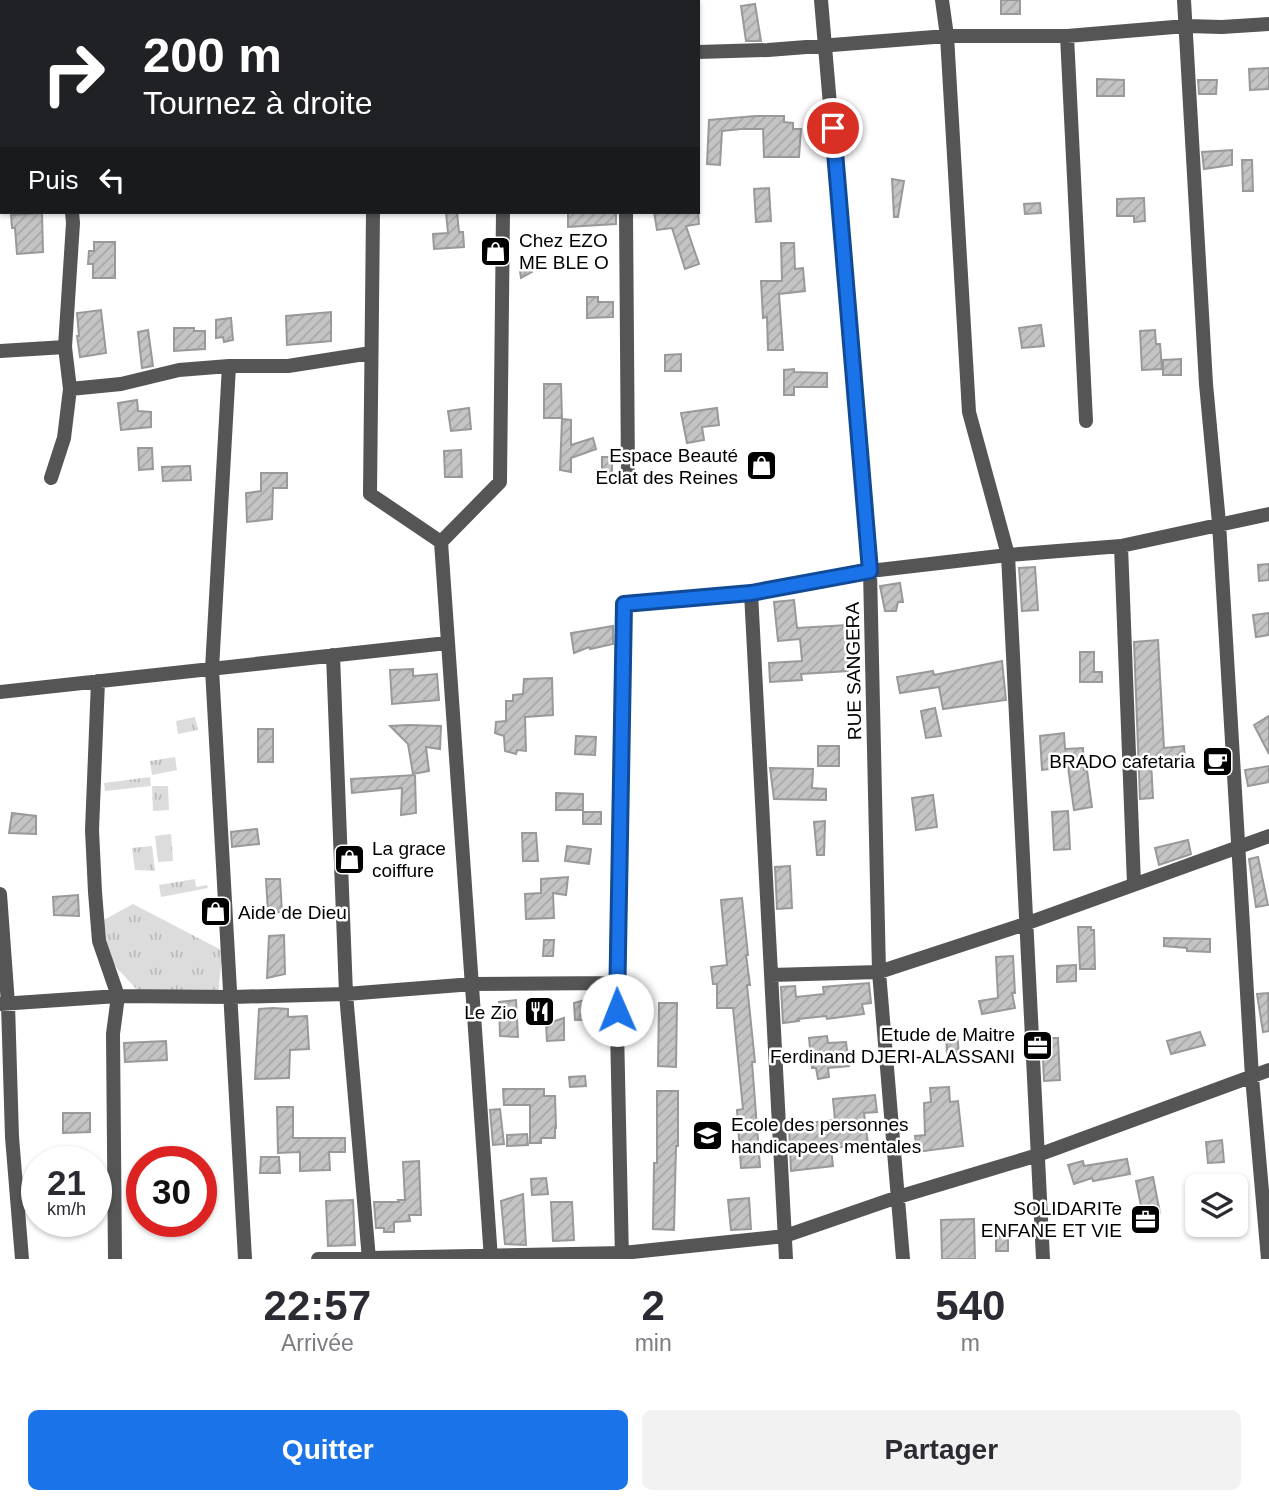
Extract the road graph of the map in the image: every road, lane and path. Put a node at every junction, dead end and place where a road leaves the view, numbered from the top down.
1 (821, 0) edge
2 (943, 0) edge
3 (1184, 0) edge
4 (1269, 24) edge
5 (1186, 26) junction
6 (947, 36) junction
7 (1067, 36) junction
8 (826, 46) junction
9 (700, 52) edge
10 (72, 214) edge
11 (373, 214) edge
12 (503, 214) edge
13 (626, 214) edge
14 (65, 347) junction
15 (0, 352) edge
16 (371, 353) junction
17 (229, 366) junction
18 (70, 389) junction
19 (1087, 421) dead end
20 (628, 475) dead end
21 (51, 478) dead end
22 (1269, 514) edge
23 (1219, 523) junction
24 (441, 542) junction
25 (1121, 546) junction
26 (1008, 555) junction
27 (870, 571) junction
28 (751, 593) junction
29 (447, 643) junction
30 (333, 655) junction
31 (212, 668) junction
32 (98, 681) junction
33 (0, 692) edge
34 (1269, 836) edge
35 (1237, 846) junction
36 (1134, 884) junction
37 (0, 894) edge
38 (1025, 924) junction
39 (879, 972) junction
40 (772, 975) junction
41 (616, 983) junction
42 (473, 984) junction
43 (346, 994) junction
44 (118, 996) junction
45 (232, 997) junction
46 (4, 1004) edge
47 (1269, 1070) edge
48 (1252, 1077) junction
49 (6, 1137) edge
50 (1038, 1155) junction
51 (898, 1198) junction
52 (785, 1236) junction
53 (622, 1256) edge
54 (491, 1257) edge
55 (369, 1258) edge
56 (22, 1259) edge
57 (115, 1259) edge
58 (245, 1259) edge
59 (318, 1259) edge
60 (786, 1259) edge
61 (903, 1259) edge
62 (1043, 1259) edge
63 (1268, 1259) edge

1 - 8 street, RUE SANGERA
2 - 6 street
3 - 5 street
4 - 5 street
5 - 7 street
5 - 23 street
6 - 7 street
6 - 8 street
6 - 26 street
7 - 19 street
8 - 9 street
8 - 27 street, RUE SANGERA
10 - 14 street
11 - 16 street
12 - 24 street
13 - 20 street
14 - 15 street
14 - 18 street
16 - 17 street
16 - 24 street
17 - 18 street
17 - 31 street
18 - 21 street
22 - 23 street
23 - 25 street
23 - 35 street
24 - 29 street
25 - 26 street
25 - 36 street
26 - 27 street
26 - 38 street
27 - 28 street
27 - 39 street, RUE SANGERA
28 - 40 street
28 - 41 street
29 - 30 street
29 - 42 street
30 - 31 street
30 - 43 street
31 - 32 street
31 - 45 street
32 - 33 street
32 - 44 street
34 - 35 street
35 - 36 street
35 - 48 street
36 - 38 street
37 - 46 street
38 - 39 street
38 - 50 street
39 - 40 street
39 - 51 street, RUE SANGERA
40 - 52 street
41 - 42 street
41 - 53 street
42 - 43 street
42 - 54 street
43 - 45 street
43 - 55 street
44 - 45 street
44 - 46 street
44 - 57 street
45 - 58 street
46 - 49 street
47 - 48 street
48 - 50 street
48 - 63 street
49 - 56 street
50 - 51 street
50 - 62 street
51 - 52 street
51 - 61 street, RUE SANGERA
52 - 53 street
52 - 60 street
53 - 54 street
54 - 55 street
55 - 59 street

